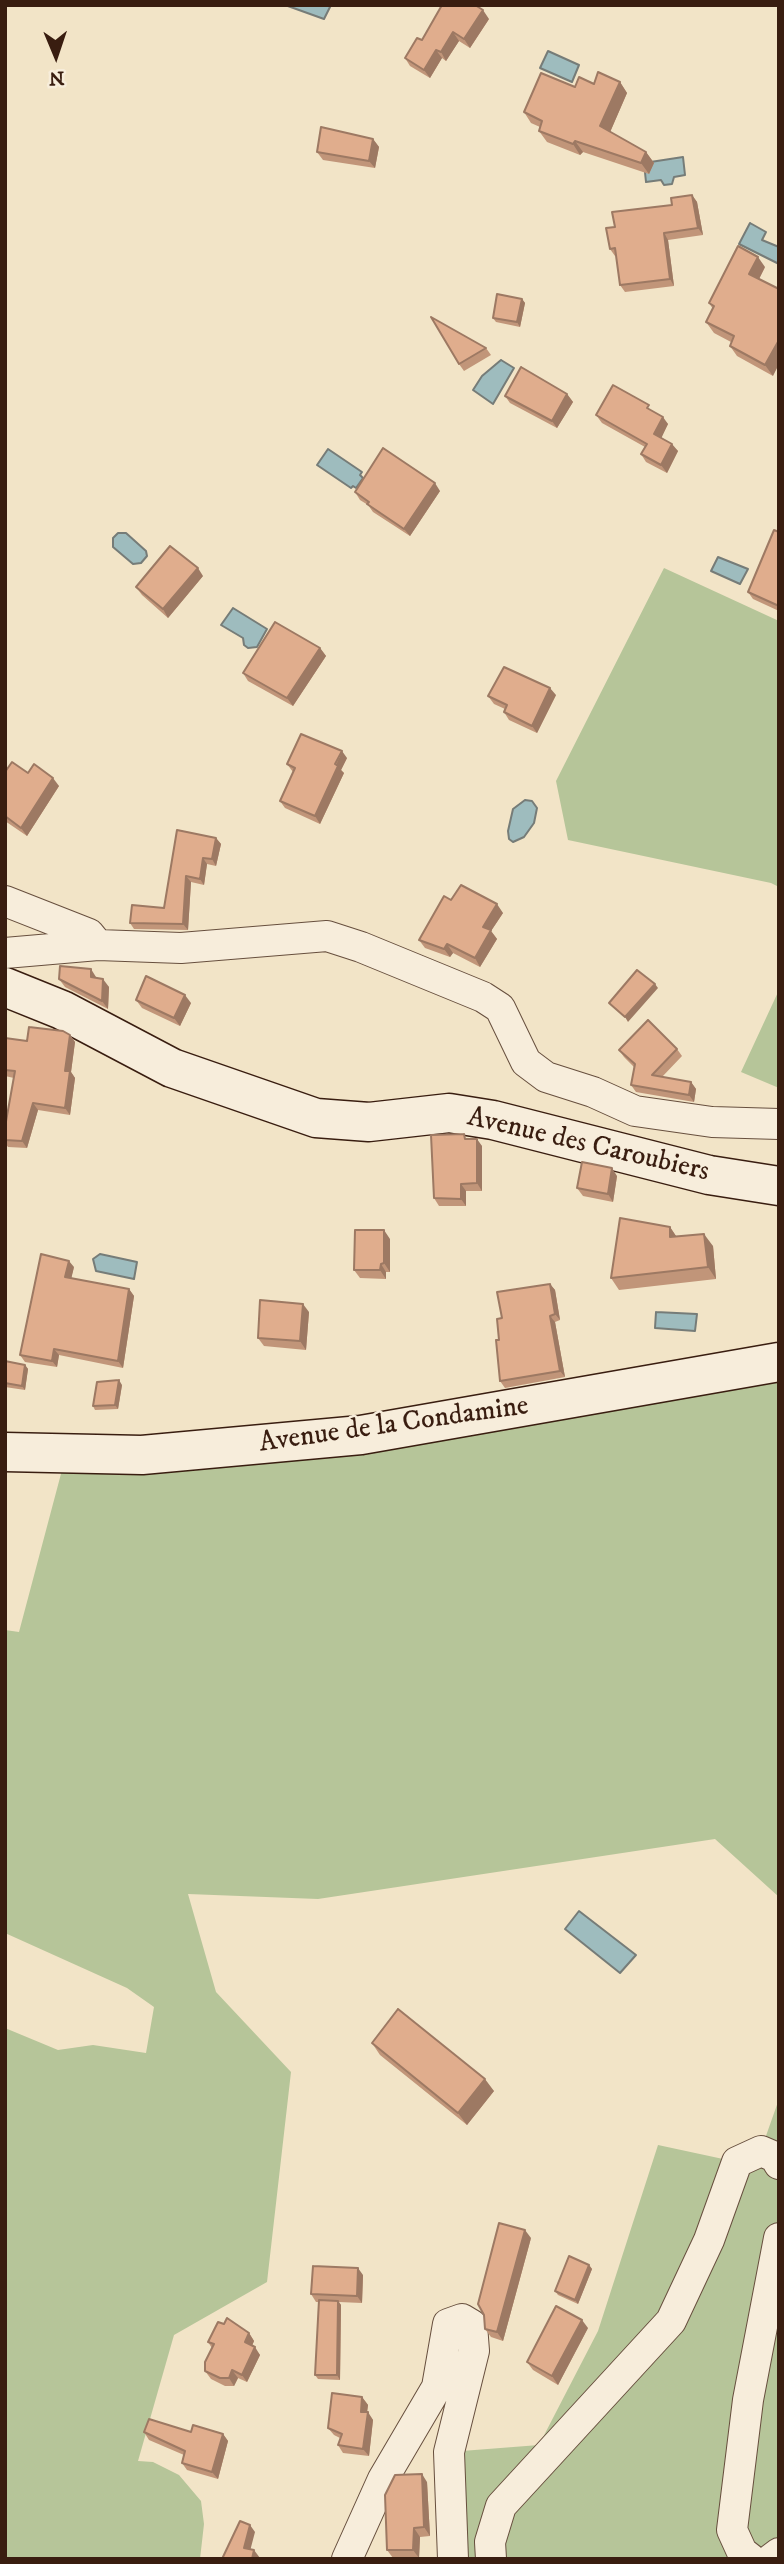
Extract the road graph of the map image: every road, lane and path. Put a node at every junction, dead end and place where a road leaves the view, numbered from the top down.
1 (5, 901) edge
2 (98, 945) junction
3 (5, 953) edge
4 (5, 987) edge
5 (779, 1124) edge
6 (779, 1186) edge
7 (779, 1362) edge
8 (5, 1452) edge
9 (779, 2164) edge
10 (779, 2238) edge
11 (779, 2553) edge
12 (347, 2559) edge
13 (453, 2559) edge
14 (491, 2559) edge
15 (751, 2559) edge
16 (771, 2559) edge

1 - 2 street
2 - 3 street
2 - 5 street
4 - 6 street, Avenue des Caroubiers
7 - 8 street, Avenue de la Condamine
9 - 14 street
10 - 15 street
11 - 16 street
12 - 13 street

